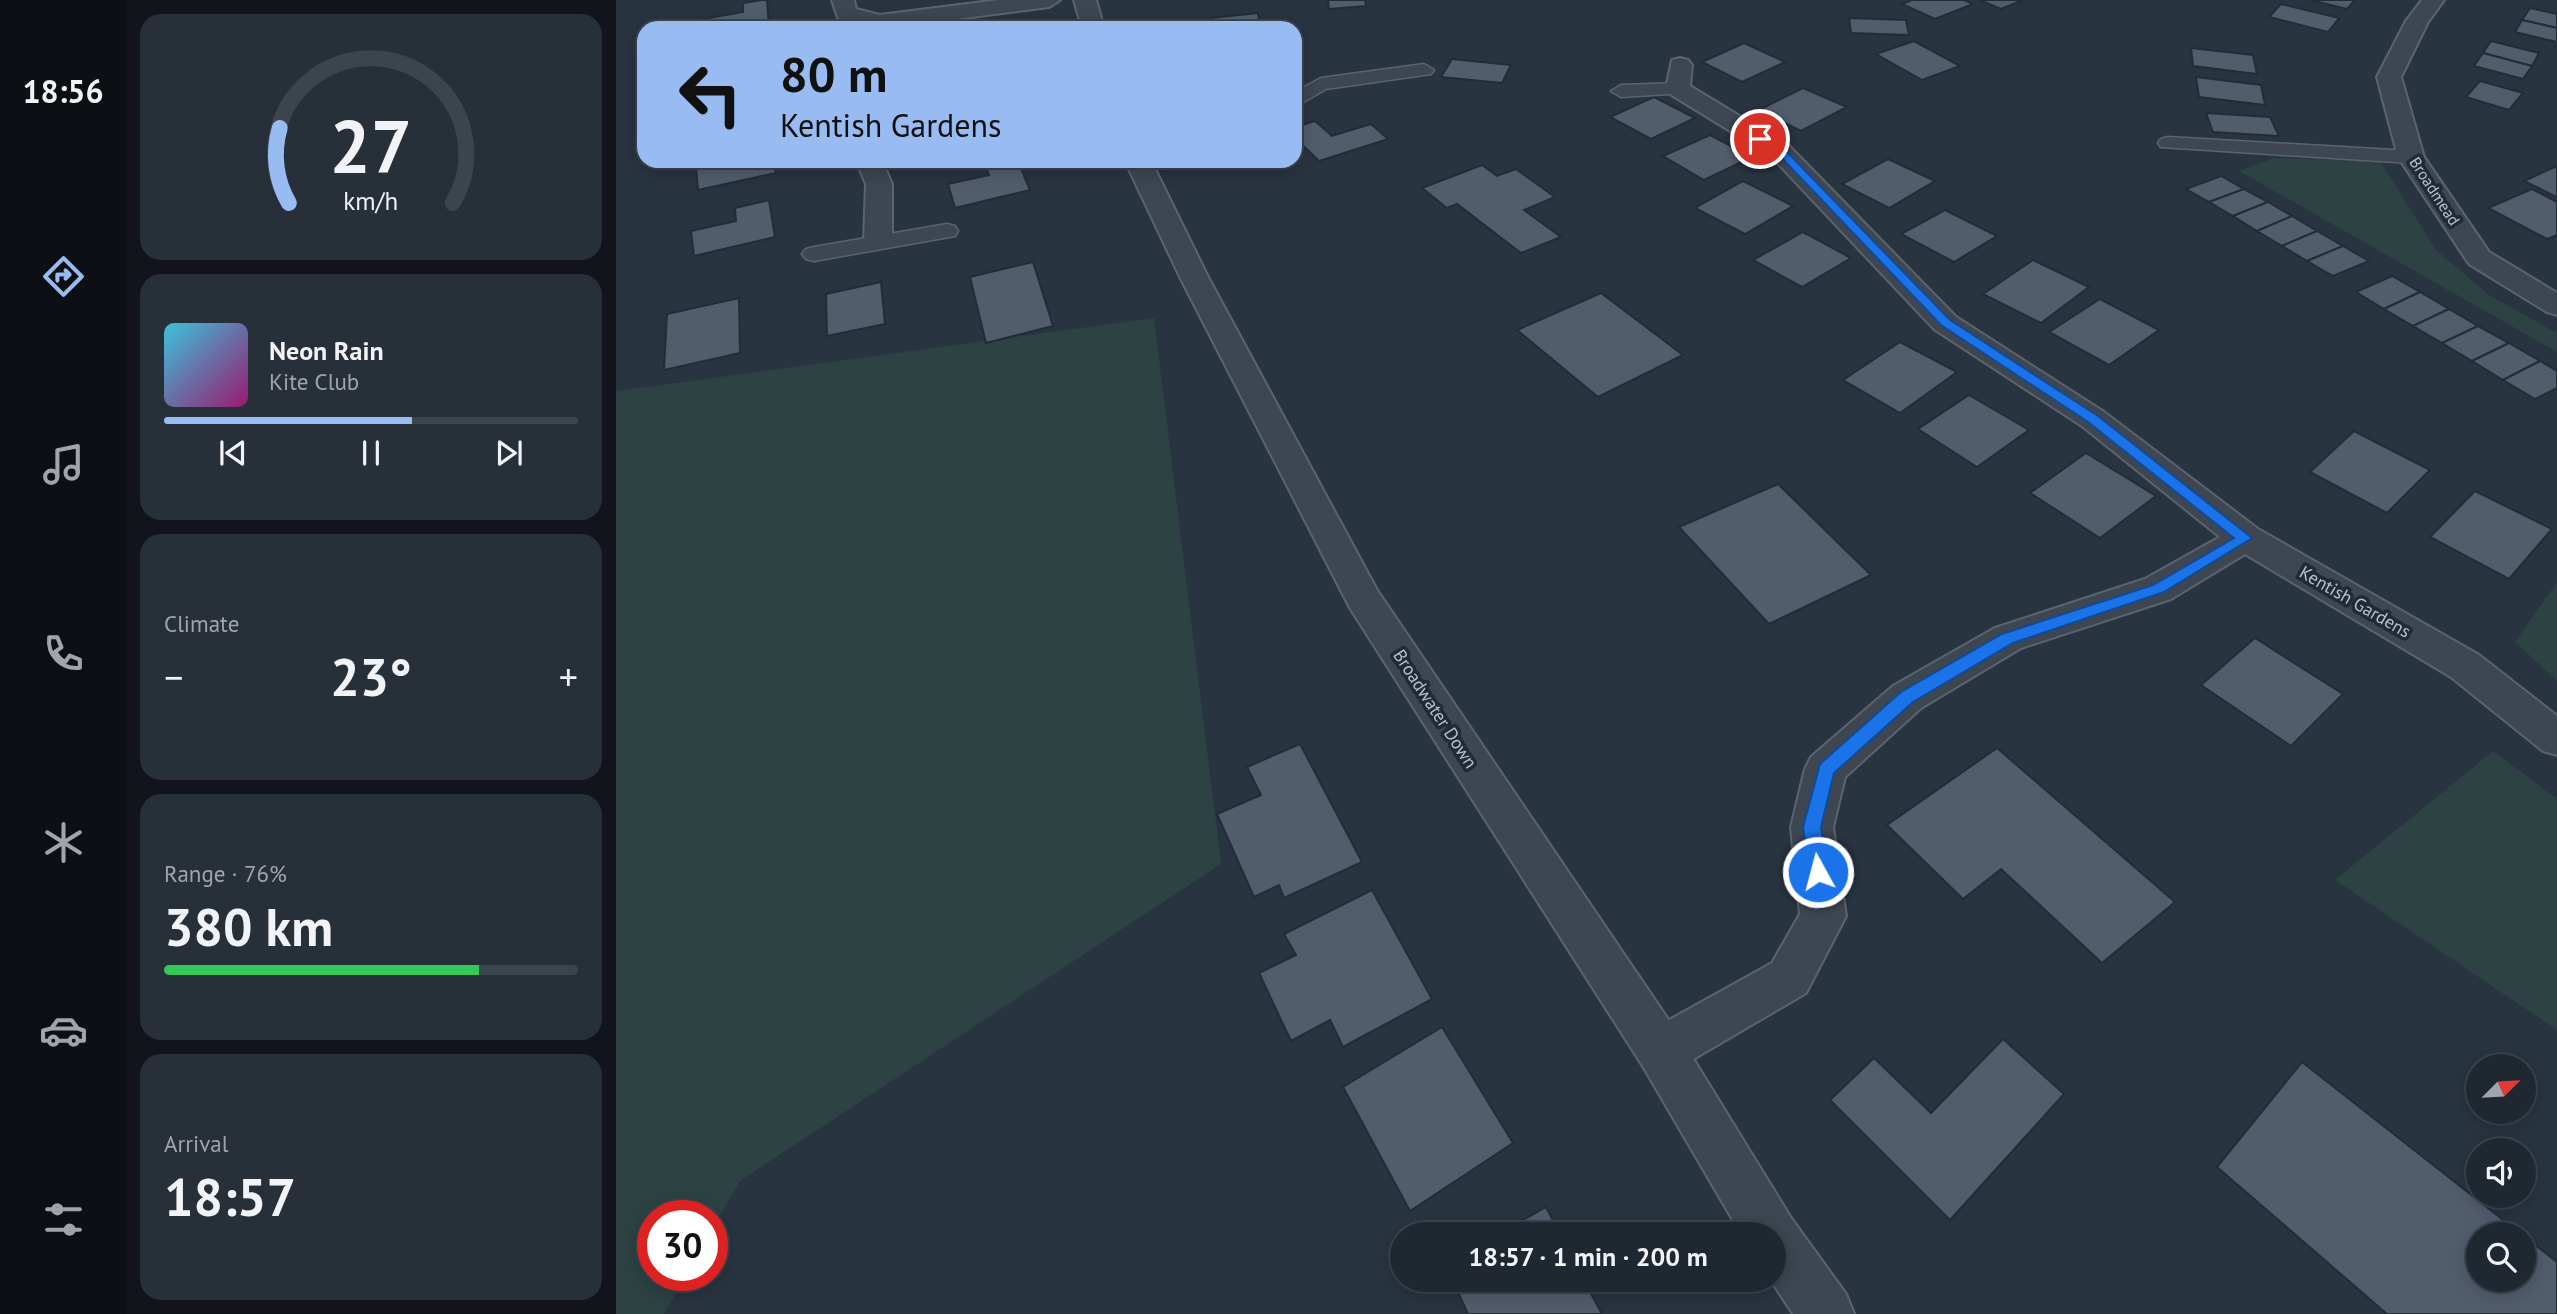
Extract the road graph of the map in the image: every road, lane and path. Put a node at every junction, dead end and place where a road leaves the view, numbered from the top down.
1 (843, 0) edge
2 (1049, 0) edge
3 (1085, 0) edge
4 (2433, 0) edge
5 (867, 21) edge
6 (905, 21) edge
7 (1091, 21) edge
8 (1424, 70) dead end
9 (1679, 77) joint
10 (1621, 91) dead end
11 (1302, 97) edge
12 (2168, 143) dead end
13 (2411, 157) junction
14 (872, 168) edge
15 (1141, 168) edge
16 (947, 231) dead end
17 (878, 241) junction
18 (814, 254) dead end
19 (2553, 300) edge
20 (2245, 538) junction
21 (2557, 739) edge
22 (1661, 1051) junction
23 (1764, 1222) edge
24 (1786, 1255) edge
25 (1826, 1314) edge

1 - 5 street
2 - 6 street
3 - 7 street
4 - 13 street, Broadmead
8 - 11 lane
9 - 10 lane
9 - 20 street, Kentish Gardens
12 - 13 lane
13 - 19 street, Broadmead
14 - 17 street
15 - 22 street, Broadwater Down
16 - 17 lane
17 - 18 lane
20 - 21 street, Kentish Gardens
20 - 22 street
22 - 23 street, Broadwater Down
24 - 25 street, Broadwater Down

